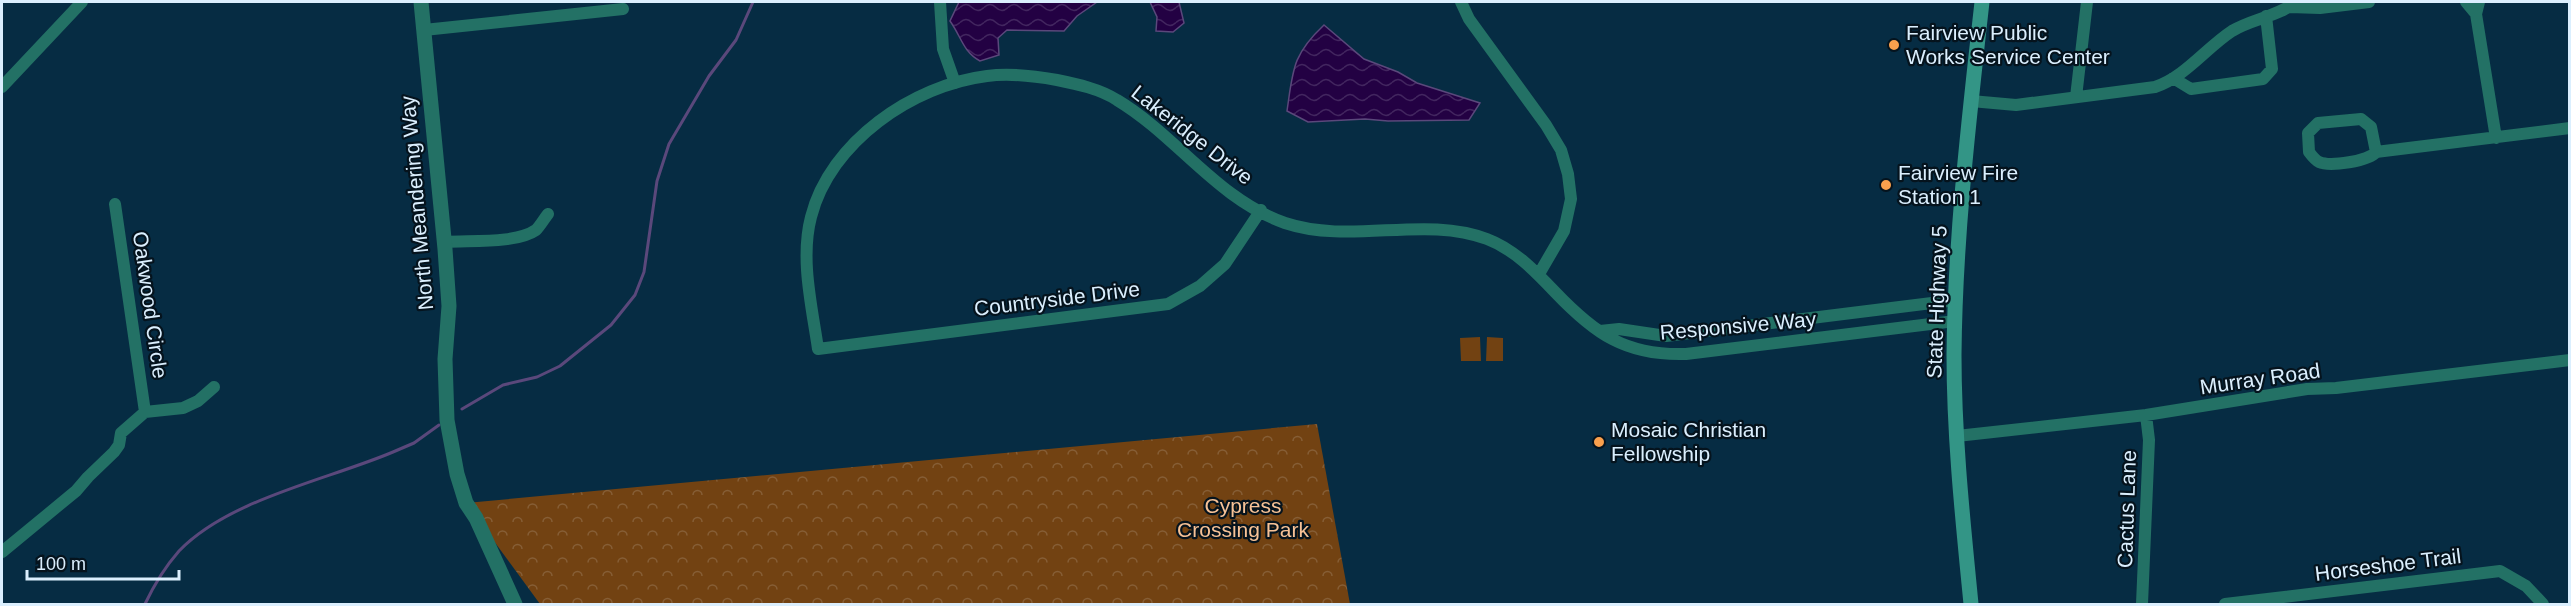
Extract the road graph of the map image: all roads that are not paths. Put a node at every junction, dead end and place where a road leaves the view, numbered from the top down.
1 (82, 2) edge
2 (421, 2) edge
3 (939, 2) edge
4 (1461, 2) edge
5 (1982, 2) edge
6 (2086, 2) edge
7 (2369, 2) edge
8 (2466, 2) edge
9 (2479, 2) edge
10 (2293, 4) edge
11 (623, 9) dead end
12 (2476, 14) junction
13 (2266, 16) junction
14 (424, 30) junction
15 (2173, 78) junction
16 (955, 83) junction
17 (2, 87) edge
18 (2076, 98) junction
19 (1971, 102) junction
20 (2570, 128) edge
21 (2496, 138) junction
22 (2376, 152) junction
23 (115, 204) dead end
24 (1261, 210) junction
25 (548, 214) dead end
26 (445, 242) junction
27 (1539, 274) junction
28 (1956, 300) junction
29 (1955, 321) junction
30 (1600, 331) junction
31 (818, 349) joint
32 (2570, 360) edge
33 (214, 387) dead end
34 (145, 412) junction
35 (2146, 415) junction
36 (1956, 436) junction
37 (2, 552) edge
38 (515, 604) edge
39 (1971, 604) edge
40 (2142, 604) edge
41 (2225, 604) edge
42 (2543, 604) edge

1 - 17 street
2 - 14 street, North Meandering Way
3 - 16 street
4 - 27 street
5 - 19 main road, State Highway 5
6 - 18 street
7 - 10 street
8 - 12 street
9 - 12 street
10 - 13 street
11 - 14 street
12 - 21 street
13 - 15 street
13 - 15 street
14 - 26 street, North Meandering Way
15 - 18 street
16 - 24 street, Lakeridge Drive
16 - 31 street, Lakeridge Drive
18 - 19 street
19 - 28 main road, State Highway 5
20 - 21 street
21 - 22 street
22 - 22 street
23 - 34 street, Oakwood Circle
24 - 27 street, Lakeridge Drive
24 - 31 street, Countryside Drive
25 - 26 street
26 - 38 street, North Meandering Way
27 - 30 street, Lakeridge Drive
28 - 29 main road, State Highway 5
28 - 30 street, Responsive Way
29 - 30 street, Responsive Way
29 - 36 main road, State Highway 5
32 - 35 street, Murray Road
33 - 34 street
34 - 37 street
35 - 36 street, Murray Road
35 - 40 street, Cactus Lane
36 - 39 main road, State Highway 5
41 - 42 street, Horseshoe Trail

